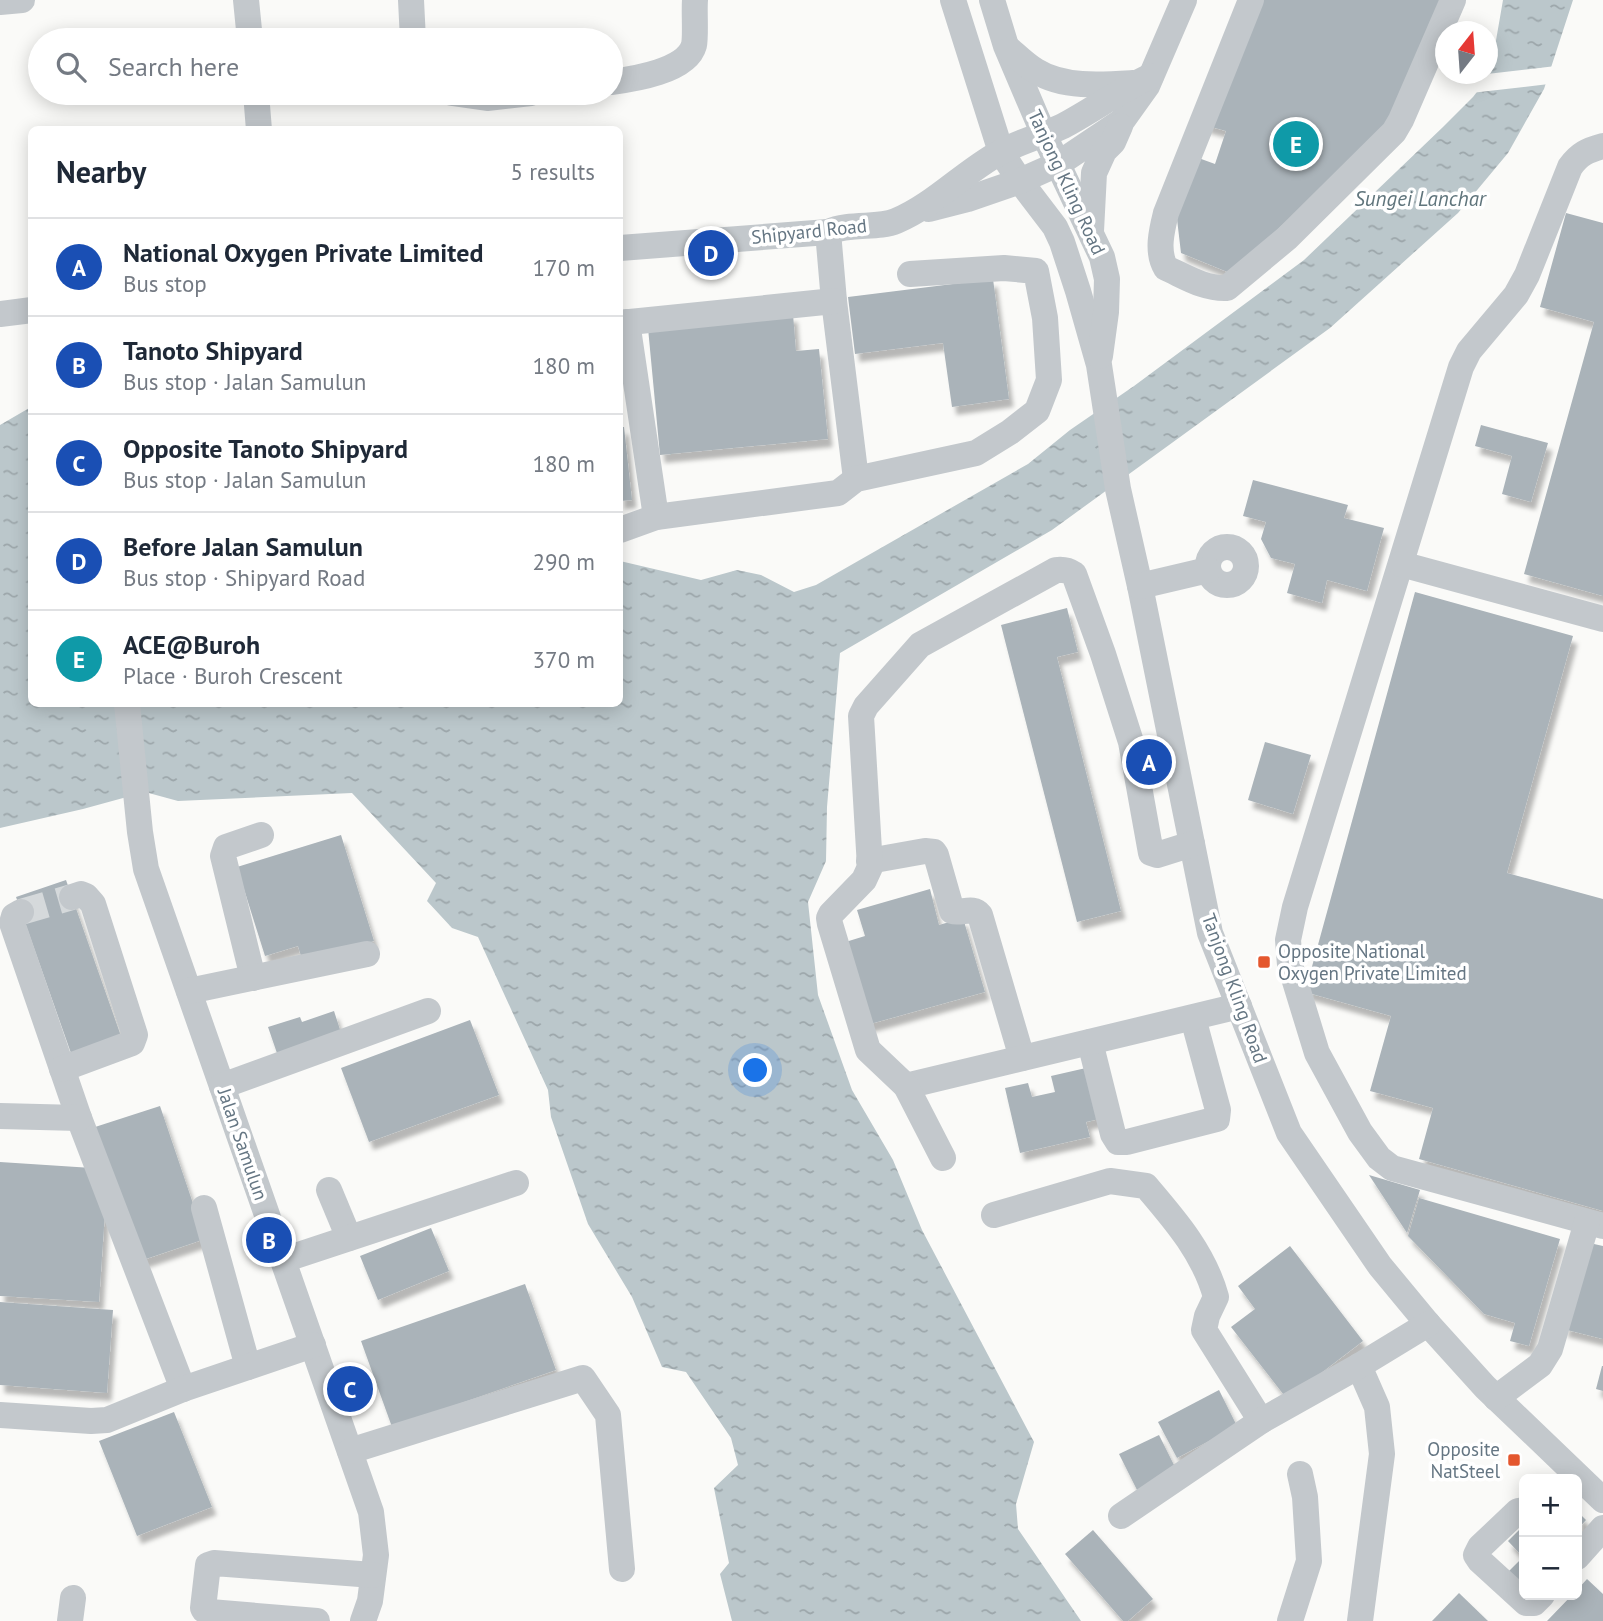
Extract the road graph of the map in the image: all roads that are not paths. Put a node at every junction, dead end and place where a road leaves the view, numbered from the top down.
1 (22, 0) edge
2 (246, 0) edge
3 (411, 0) edge
4 (695, 0) edge
5 (953, 0) edge
6 (992, 0) edge
7 (1184, 0) edge
8 (1251, 0) edge
9 (1452, 0) edge
10 (0, 2) edge
11 (249, 28) edge
12 (412, 28) edge
13 (1006, 46) junction
14 (1143, 80) junction
15 (623, 81) edge
16 (257, 105) edge
17 (1122, 121) junction
18 (260, 126) edge
19 (1044, 135) junction
20 (1603, 146) edge
21 (1000, 152) junction
22 (1058, 164) junction
23 (1020, 181) junction
24 (913, 213) junction
25 (828, 232) junction
26 (1091, 236) junction
27 (623, 248) edge
28 (910, 274) dead end
29 (834, 301) junction
30 (28, 310) edge
31 (0, 314) edge
32 (623, 323) edge
33 (1099, 365) junction
34 (856, 479) junction
35 (656, 517) junction
36 (623, 529) edge
37 (1401, 564) junction
38 (1208, 570) dead end
39 (1140, 586) junction
40 (1603, 619) edge
41 (127, 707) edge
42 (261, 835) dead end
43 (1192, 844) junction
44 (869, 861) junction
45 (72, 897) dead end
46 (21, 912) dead end
47 (368, 954) dead end
48 (253, 978) junction
49 (189, 991) junction
50 (1239, 1006) junction
51 (428, 1011) dead end
52 (1193, 1018) junction
53 (1090, 1042) junction
54 (1022, 1058) junction
55 (62, 1069) junction
56 (222, 1086) junction
57 (906, 1086) junction
58 (0, 1116) edge
59 (79, 1118) junction
60 (943, 1158) dead end
61 (516, 1183) dead end
62 (329, 1190) dead end
63 (204, 1208) dead end
64 (994, 1215) dead end
65 (1595, 1224) edge
66 (349, 1238) junction
67 (283, 1260) junction
68 (1428, 1324) junction
69 (313, 1345) junction
70 (1359, 1366) junction
71 (248, 1367) junction
72 (183, 1389) junction
73 (1496, 1398) junction
74 (0, 1415) edge
75 (1261, 1421) junction
76 (350, 1451) junction
77 (1300, 1475) dead end
78 (1603, 1500) edge
79 (1519, 1511) edge
80 (1121, 1516) dead end
81 (1603, 1528) edge
82 (1582, 1551) edge
83 (622, 1569) dead end
84 (373, 1575) junction
85 (1519, 1596) edge
86 (317, 1621) edge
87 (363, 1621) edge
88 (1290, 1621) edge
89 (1360, 1621) edge

1 - 10 street
2 - 11 street
3 - 12 street
4 - 15 street
5 - 21 street, Tanjong Kling Road
6 - 13 street, Tanjong Kling Road
7 - 14 street
8 - 9 street
13 - 14 street, Tanjong Kling Road
13 - 19 street, Tanjong Kling Road
14 - 17 street
14 - 19 street, Shipyard Road
16 - 18 street
17 - 22 street, Shipyard Road
17 - 26 street
19 - 21 street, Shipyard Road
19 - 22 street, Tanjong Kling Road
20 - 37 street
21 - 23 street, Tanjong Kling Road
21 - 24 street, Shipyard Road
22 - 23 street, Shipyard Road
22 - 26 street, Tanjong Kling Road
23 - 24 street, Shipyard Road
23 - 33 street, Tanjong Kling Road
24 - 25 street, Shipyard Road
25 - 27 street, Shipyard Road
25 - 29 street
26 - 33 street, Tanjong Kling Road
28 - 34 street
29 - 32 street
29 - 34 street
30 - 31 street
32 - 35 street
33 - 39 street, Tanjong Kling Road
34 - 35 street
35 - 36 street
37 - 40 street
37 - 65 street
38 - 39 street
39 - 43 street, Tanjong Kling Road
41 - 49 street, Jalan Samulun
42 - 48 street
43 - 44 street
43 - 50 street, Tanjong Kling Road
44 - 54 street
44 - 57 street
45 - 55 street
46 - 55 street
47 - 48 street
48 - 49 street
49 - 56 street, Jalan Samulun
50 - 52 street
50 - 68 street, Tanjong Kling Road
51 - 56 street
52 - 53 street
52 - 53 street
53 - 54 street
54 - 57 street
55 - 59 street
56 - 67 street, Jalan Samulun
57 - 60 street
58 - 59 street
59 - 72 street
61 - 66 street
62 - 66 street
63 - 71 street
64 - 75 street
65 - 73 street
66 - 67 street
67 - 69 street, Jalan Samulun
68 - 70 street
68 - 73 street, Tanjong Kling Road
69 - 71 street
69 - 76 street, Jalan Samulun
70 - 75 street
70 - 89 street
71 - 72 street
72 - 74 street
73 - 78 street, Tanjong Kling Road
75 - 80 street
76 - 83 street
76 - 84 street, Jalan Samulun
77 - 88 street
79 - 85 street
81 - 82 street
84 - 86 street
84 - 87 street, Jalan Samulun

